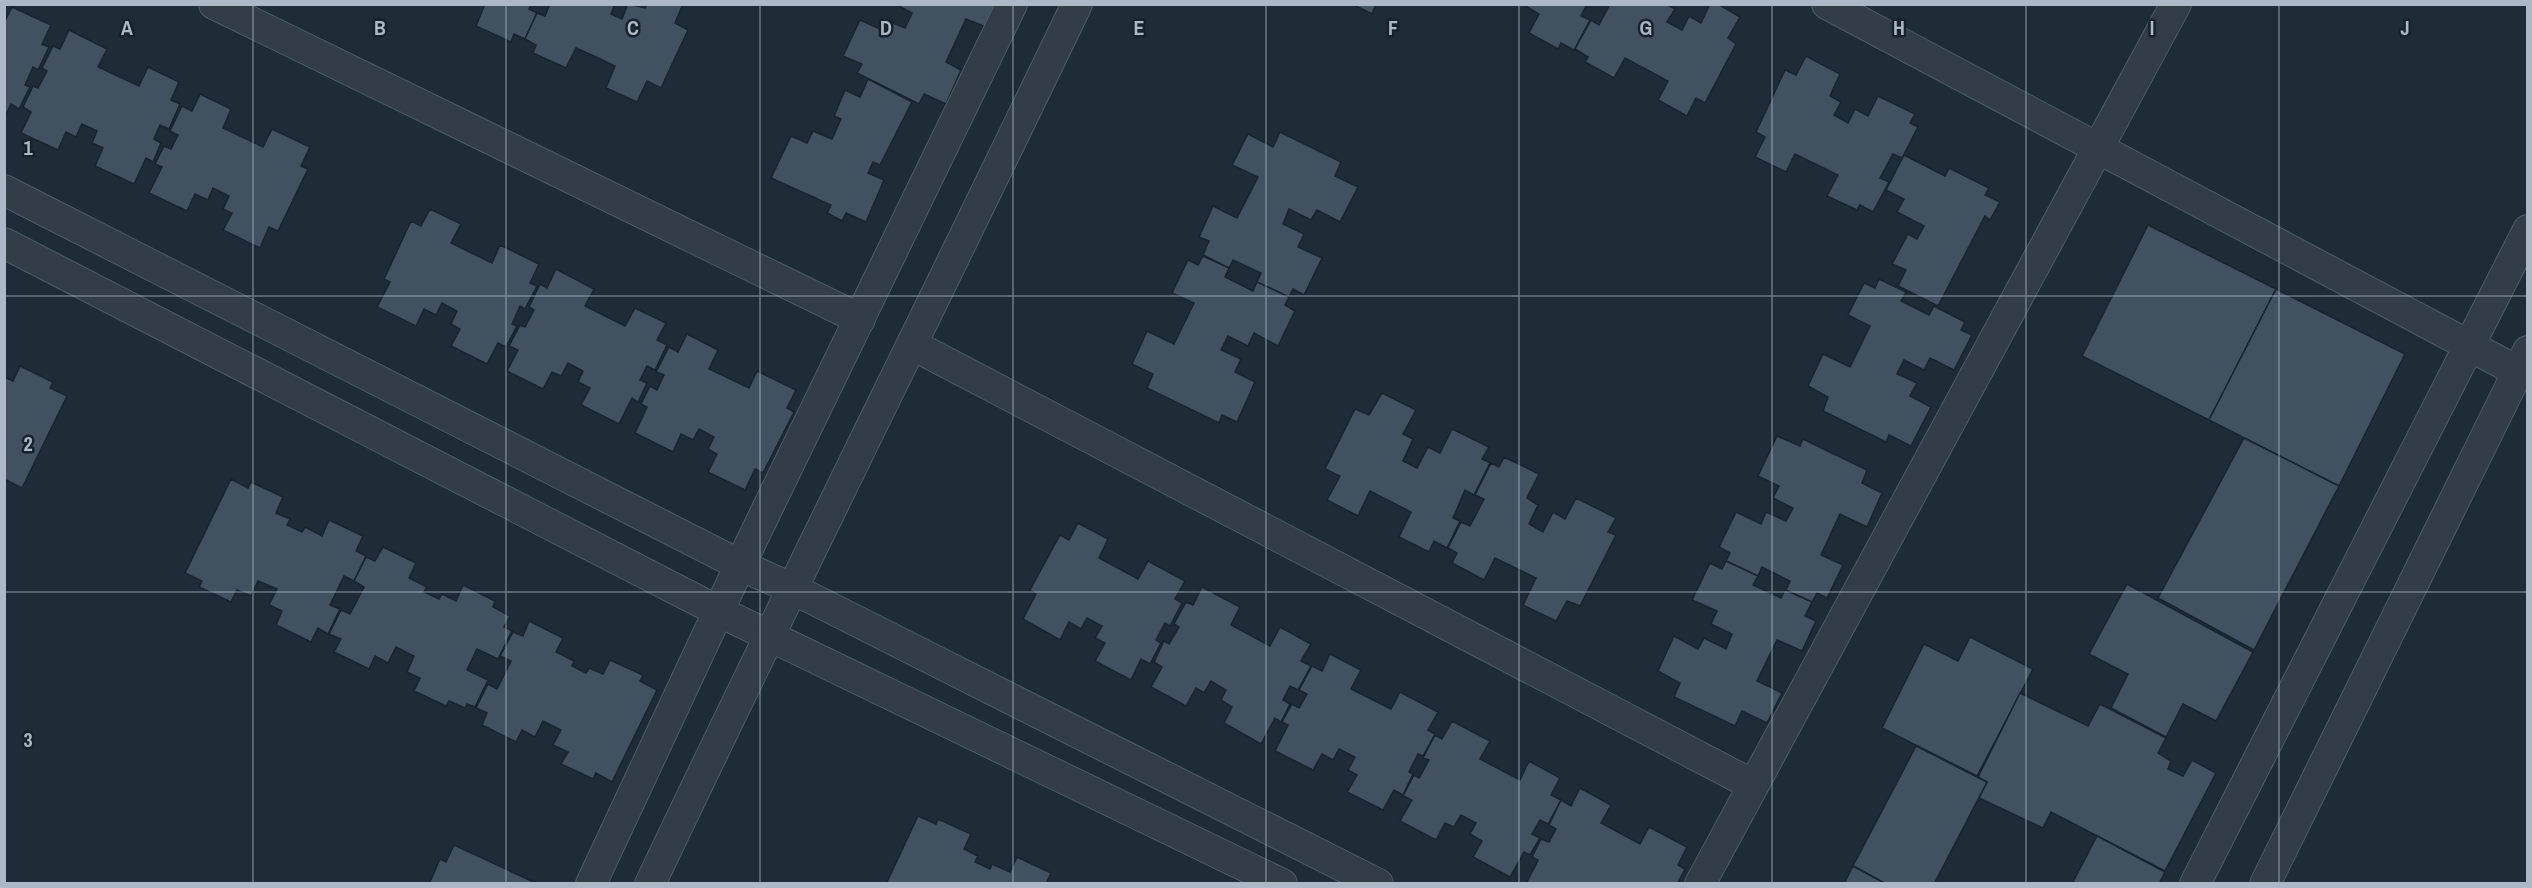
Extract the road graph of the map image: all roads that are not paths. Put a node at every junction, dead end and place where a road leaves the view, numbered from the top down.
1 (214, 4) edge
2 (1012, 4) edge
3 (1077, 4) edge
4 (1827, 4) edge
5 (2176, 4) edge
6 (2097, 150) junction
7 (4, 190) edge
8 (2528, 230) edge
9 (4, 243) edge
10 (860, 318) junction
11 (913, 345) junction
12 (2469, 346) junction
13 (2522, 361) edge
14 (740, 565) junction
15 (791, 588) junction
16 (718, 611) junction
17 (768, 635) junction
18 (1753, 785) junction
19 (591, 884) edge
20 (650, 884) edge
21 (1282, 884) edge
22 (1378, 884) edge
23 (1700, 884) edge
24 (2195, 884) edge
25 (2265, 884) edge

1 - 10 street
2 - 10 street
3 - 11 street
4 - 6 street
5 - 6 street
6 - 12 street
6 - 18 street
7 - 14 street
8 - 12 street
9 - 16 street
10 - 14 street
11 - 15 street
11 - 18 street
12 - 13 street
12 - 24 street
13 - 25 street
14 - 15 street
14 - 16 street
15 - 17 street
15 - 22 street
16 - 17 street
16 - 19 street
17 - 20 street
17 - 21 street
18 - 23 street

